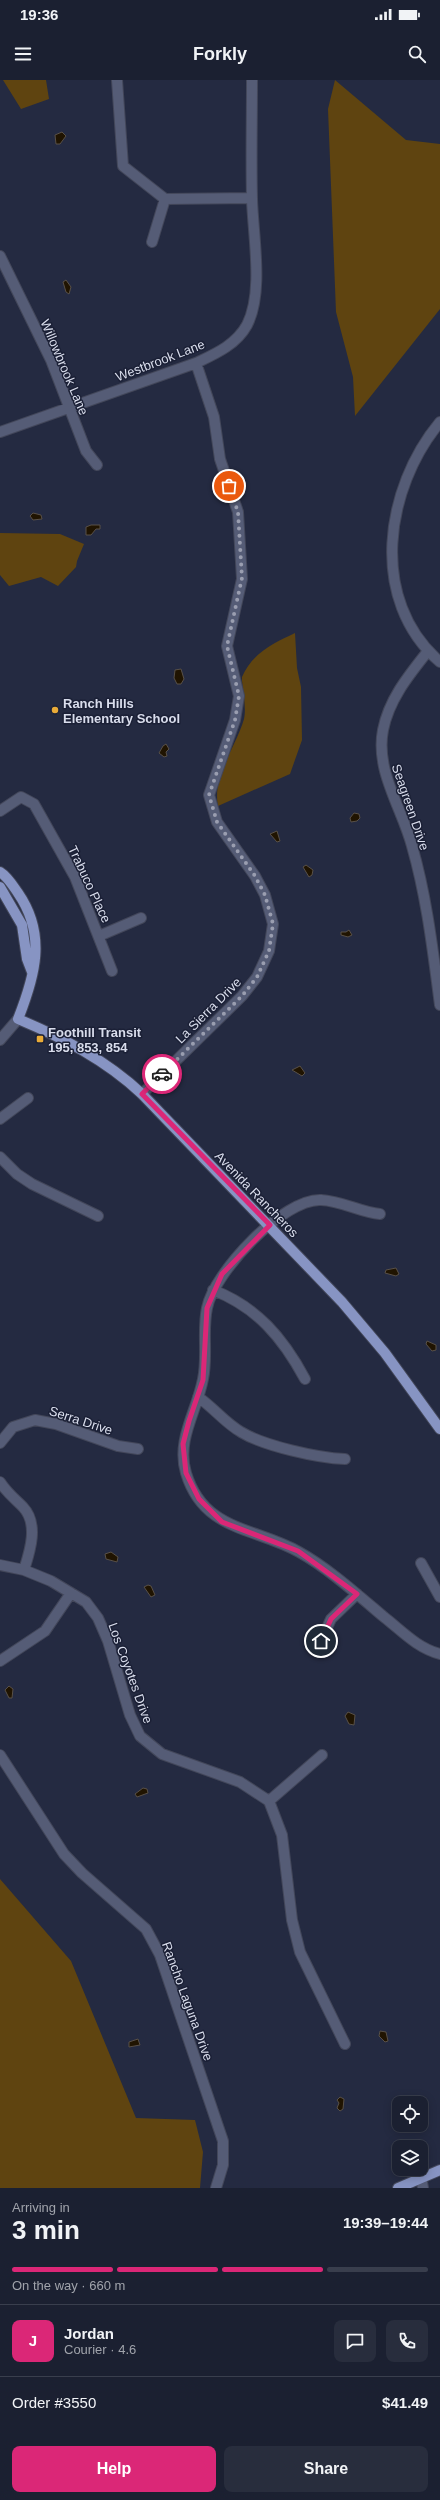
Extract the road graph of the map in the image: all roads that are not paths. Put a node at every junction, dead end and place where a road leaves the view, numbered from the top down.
1 (116, 80) edge
2 (252, 80) edge
3 (252, 198) junction
4 (165, 199) junction
5 (152, 242) dead end
6 (0, 256) edge
7 (196, 363) junction
8 (68, 407) junction
9 (440, 422) edge
10 (0, 432) edge
11 (97, 465) dead end
12 (428, 651) junction
13 (440, 662) edge
14 (0, 811) edge
15 (0, 872) edge
16 (0, 887) edge
17 (141, 918) dead end
18 (435, 932) edge
19 (99, 936) junction
20 (112, 971) dead end
21 (32, 972) junction
22 (440, 1005) edge
23 (18, 1019) junction
24 (0, 1040) edge
25 (142, 1094) junction
26 (28, 1098) dead end
27 (0, 1119) edge
28 (0, 1157) edge
29 (380, 1214) dead end
30 (98, 1216) dead end
31 (270, 1225) junction
32 (213, 1290) junction
33 (305, 1379) dead end
34 (198, 1397) junction
35 (440, 1429) edge
36 (0, 1442) edge
37 (138, 1449) dead end
38 (345, 1459) dead end
39 (0, 1482) edge
40 (421, 1563) dead end
41 (0, 1565) edge
42 (24, 1570) junction
43 (71, 1593) junction
44 (357, 1594) junction
45 (440, 1597) edge
46 (321, 1641) dead end
47 (440, 1654) edge
48 (0, 1661) edge
49 (0, 1755) edge
50 (322, 1755) dead end
51 (269, 1801) junction
52 (345, 2044) dead end
53 (440, 2170) edge
54 (428, 2174) edge
55 (421, 2176) joint
56 (216, 2188) edge
57 (398, 2188) edge
58 (423, 2188) edge

1 - 4 street
2 - 3 street, Westbrook Lane
3 - 4 street
3 - 7 street, Westbrook Lane
4 - 5 street
6 - 8 street, Willowbrook Lane
7 - 8 street, Westbrook Lane
7 - 25 street, La Sierra Drive
8 - 10 street, Westbrook Lane
8 - 11 street, Willowbrook Lane
9 - 12 street
12 - 13 street
12 - 18 street, Seagreen Drive
14 - 19 street, Trabuco Place
15 - 21 main road
16 - 21 main road
17 - 19 street
18 - 22 street, Seagreen Drive
19 - 20 street, Trabuco Place
21 - 23 main road
23 - 24 street
23 - 25 main road, Avenida Rancheros
25 - 31 main road, Avenida Rancheros
26 - 27 street
28 - 30 street
29 - 31 street
31 - 32 street
31 - 35 main road, Avenida Rancheros
32 - 33 street
32 - 34 street
34 - 38 street
34 - 44 street
36 - 37 street, Serra Drive
39 - 42 street
40 - 45 street
41 - 42 street, Los Coyotes Drive
42 - 43 street, Los Coyotes Drive
43 - 48 street
43 - 51 street, Los Coyotes Drive
44 - 46 street
44 - 47 street
49 - 56 street, Rancho Laguna Drive
50 - 51 street
51 - 52 street
53 - 54 main road
55 - 57 main road
55 - 58 street

